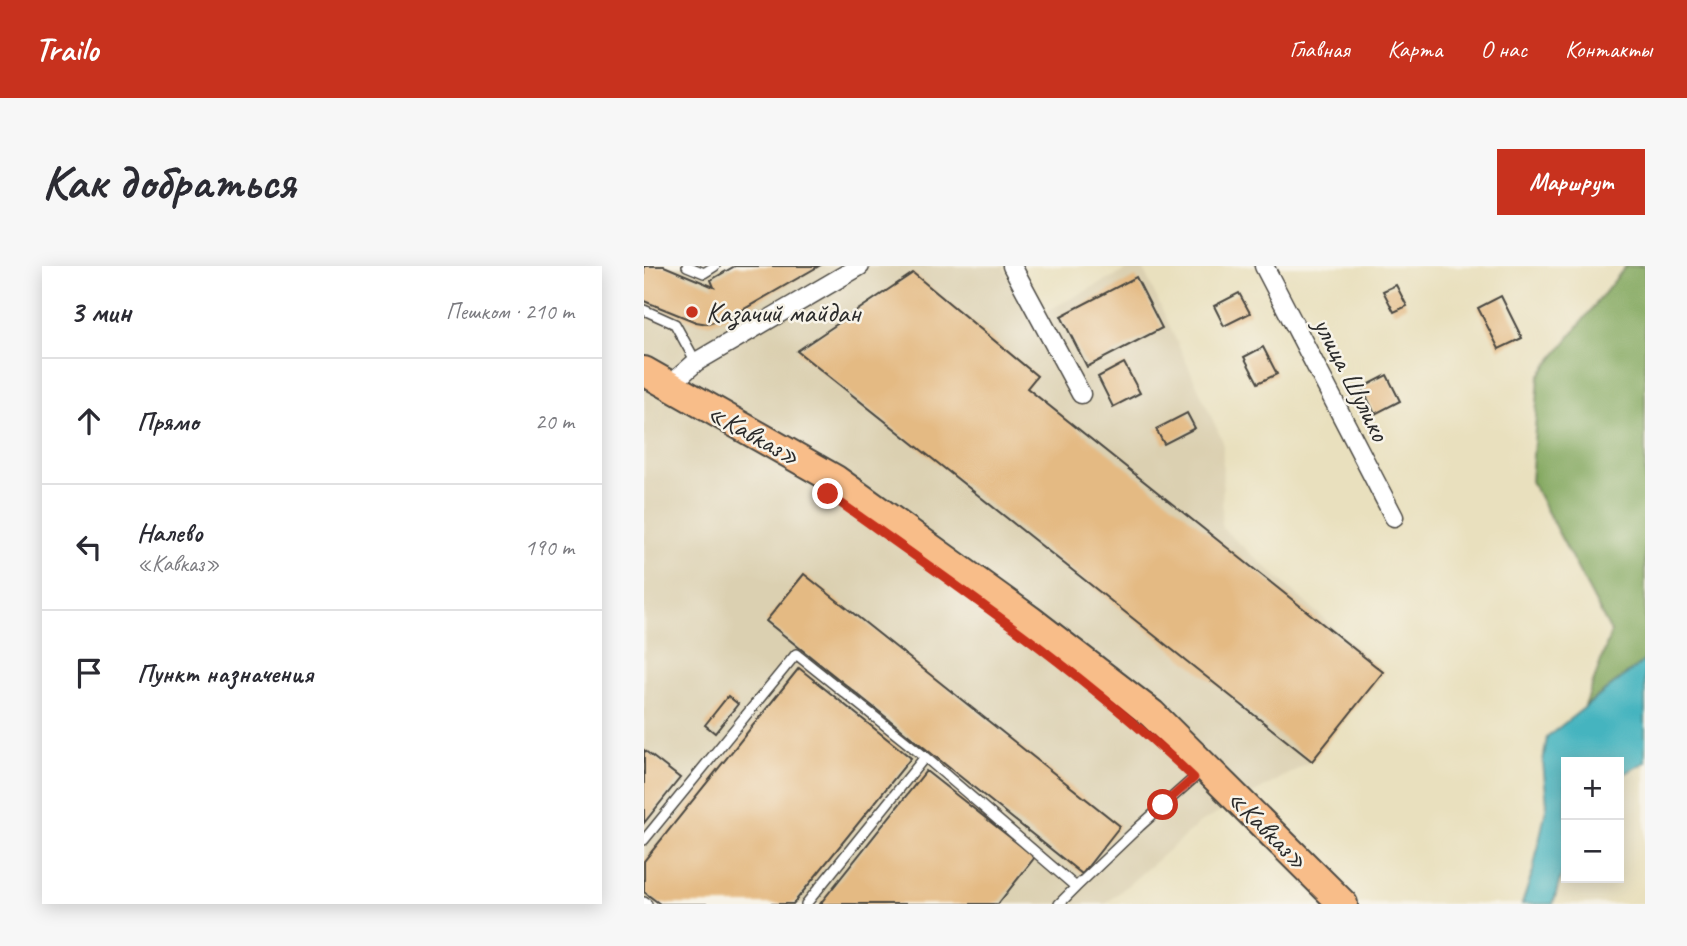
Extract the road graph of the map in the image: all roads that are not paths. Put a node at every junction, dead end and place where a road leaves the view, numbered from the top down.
1 (687, 266) edge
2 (715, 266) edge
3 (860, 266) edge
4 (1012, 266) edge
5 (1264, 266) edge
6 (644, 310) edge
7 (644, 360) edge
8 (696, 362) junction
9 (644, 371) edge
10 (663, 384) edge
11 (1081, 394) dead end
12 (1394, 517) dead end
13 (925, 757) junction
14 (1194, 778) junction
15 (644, 840) edge
16 (1076, 887) junction
17 (806, 904) edge
18 (1059, 904) edge
19 (1320, 904) edge
20 (1343, 904) edge

1 - 2 lane
3 - 8 street
4 - 11 street
5 - 12 street, улица Шулико
6 - 8 lane
7 - 10 street
8 - 10 street
9 - 10 main road, «Кавказ»
10 - 14 main road, «Кавказ»
10 - 20 main road, «Кавказ»
13 - 15 lane
13 - 16 lane
13 - 17 lane
14 - 16 lane
14 - 19 main road, «Кавказ»
16 - 18 lane

